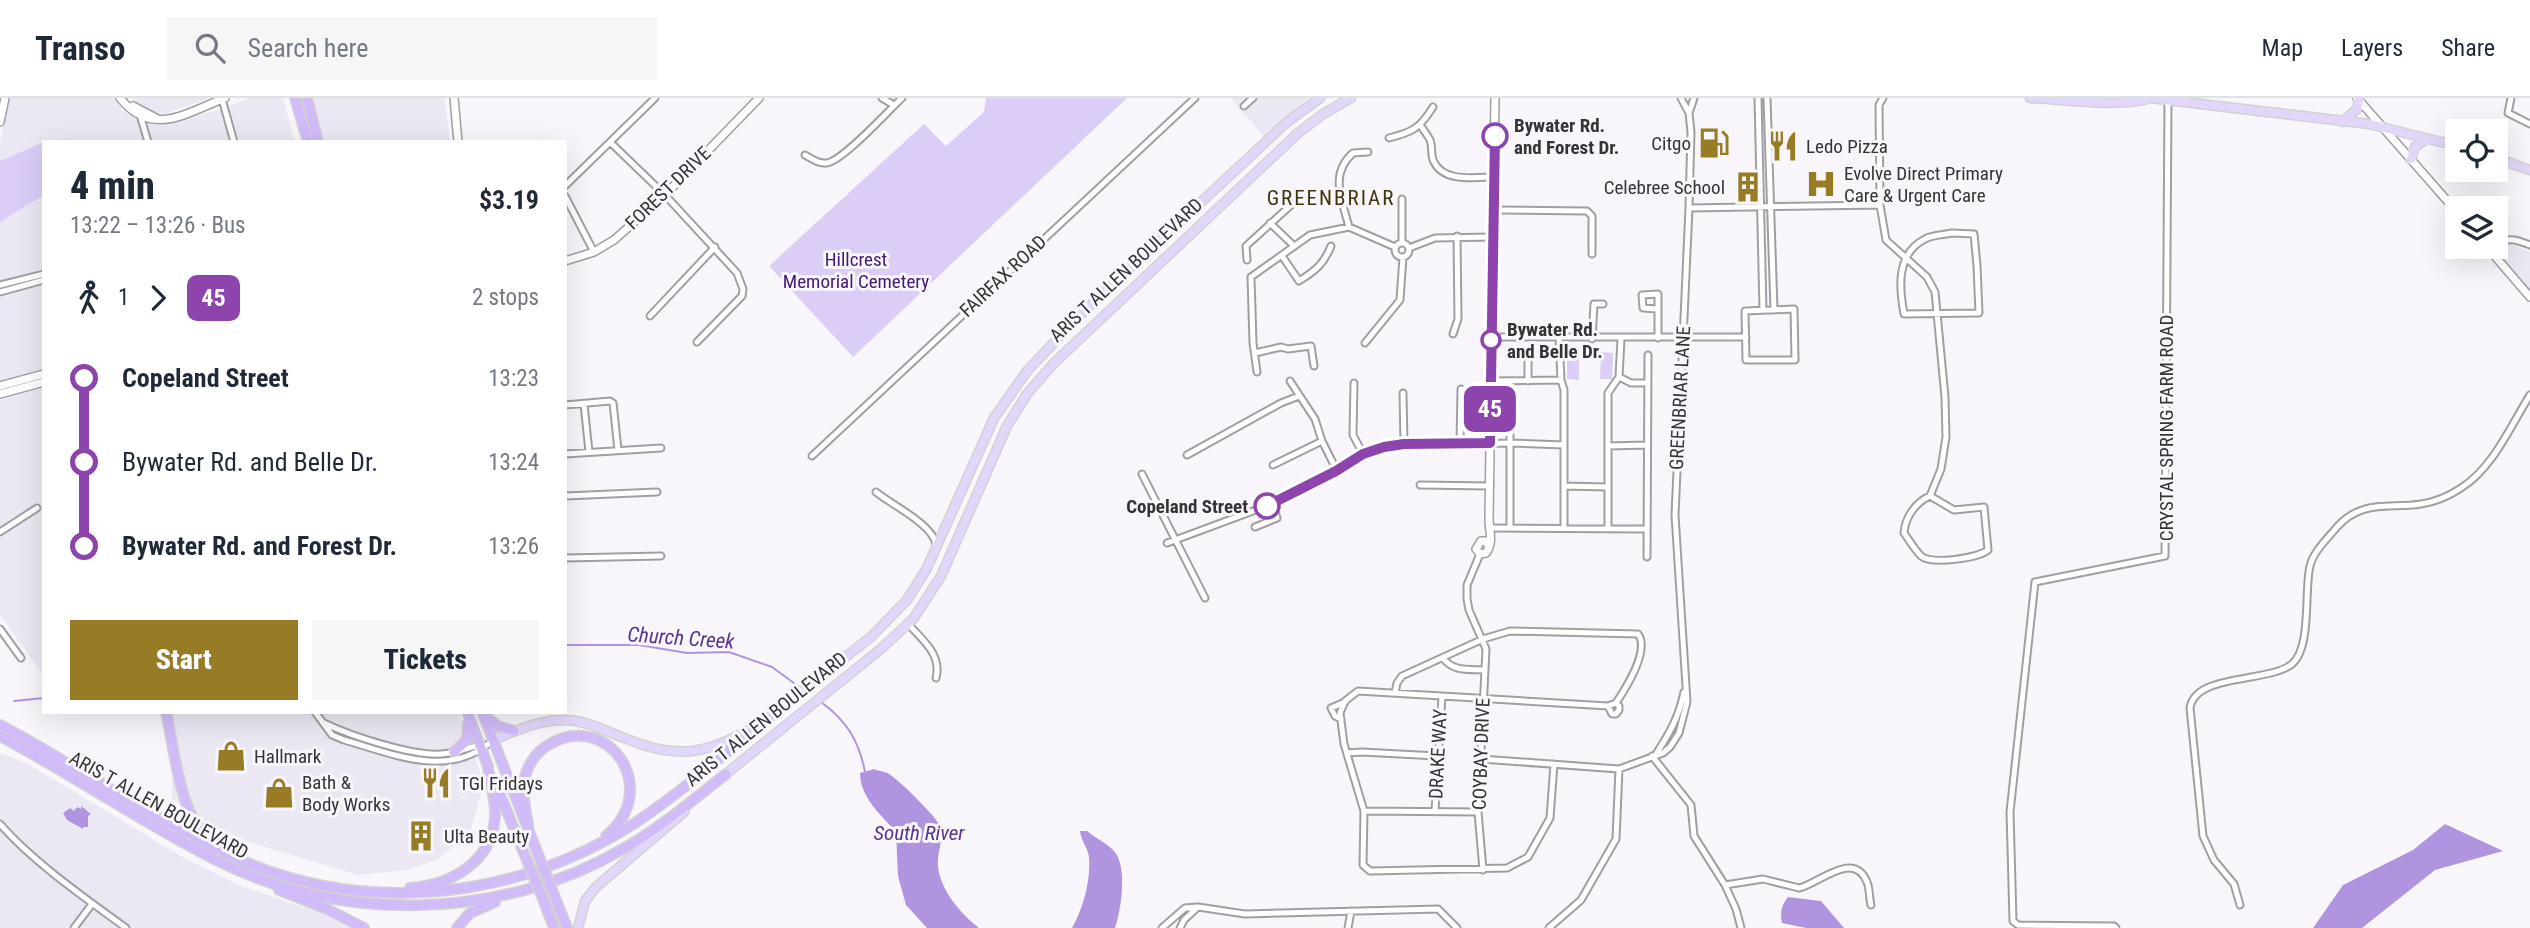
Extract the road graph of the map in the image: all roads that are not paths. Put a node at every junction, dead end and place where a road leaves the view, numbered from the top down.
1 (2, 98) edge
2 (120, 98) edge
3 (126, 98) edge
4 (295, 98) edge
5 (454, 98) edge
6 (655, 98) edge
7 (758, 98) edge
8 (881, 98) edge
9 (902, 98) edge
10 (1195, 98) edge
11 (1312, 98) edge
12 (1320, 98) edge
13 (1495, 98) edge
14 (1681, 98) edge
15 (1694, 98) edge
16 (1758, 98) edge
17 (1767, 98) edge
18 (1875, 98) edge
19 (1883, 98) edge
20 (2030, 98) edge
21 (2150, 98) edge
22 (2511, 98) edge
23 (224, 99) edge
24 (308, 99) edge
25 (1347, 99) edge
26 (2358, 99) edge
27 (2168, 100) junction
28 (894, 105) junction
29 (1879, 105) junction
30 (1433, 107) dead end
31 (1302, 110) junction
32 (1689, 113) junction
33 (141, 118) junction
34 (157, 120) junction
35 (0, 121) edge
36 (2342, 122) junction
37 (2530, 124) edge
38 (1421, 126) junction
39 (2383, 127) junction
40 (1390, 138) dead end
41 (147, 139) edge
42 (2426, 139) junction
43 (234, 140) edge
44 (307, 140) edge
45 (318, 140) edge
46 (458, 140) edge
47 (610, 142) junction
48 (2445, 143) edge
49 (1368, 152) dead end
50 (805, 155) dead end
51 (2411, 159) junction
52 (2508, 162) edge
53 (2530, 170) edge
54 (1495, 177) junction
55 (567, 184) edge
56 (664, 195) junction
57 (1301, 196) dead end
58 (2445, 198) edge
59 (567, 200) edge
60 (1402, 200) dead end
61 (1880, 205) junction
62 (1689, 208) junction
63 (1762, 208) junction
64 (1772, 208) junction
65 (1494, 211) junction
66 (1270, 223) junction
67 (1349, 226) junction
68 (1457, 236) junction
69 (1493, 237) junction
70 (2508, 240) edge
71 (1402, 242) junction
72 (1293, 245) junction
73 (2530, 245) edge
74 (1331, 246) dead end
75 (715, 247) junction
76 (1395, 247) junction
77 (1409, 248) junction
78 (594, 252) junction
79 (1592, 254) dead end
80 (1282, 256) junction
81 (1403, 257) junction
82 (1904, 258) junction
83 (2498, 259) edge
84 (567, 260) edge
85 (1247, 260) dead end
86 (42, 274) edge
87 (42, 281) edge
88 (0, 285) edge
89 (0, 292) edge
90 (2530, 297) edge
91 (1604, 304) dead end
92 (1657, 309) dead end
93 (1763, 310) junction
94 (1774, 310) junction
95 (1937, 313) junction
96 (650, 316) dead end
97 (1453, 334) dead end
98 (1684, 336) junction
99 (1492, 337) junction
100 (1559, 337) junction
101 (1746, 337) junction
102 (1658, 338) junction
103 (1592, 339) junction
104 (1621, 339) junction
105 (697, 342) dead end
106 (1364, 342) dead end
107 (1255, 353) junction
108 (1648, 355) dead end
109 (1528, 359) dead end
110 (1314, 366) dead end
111 (1257, 372) dead end
112 (42, 375) edge
113 (1619, 377) junction
114 (1561, 380) junction
115 (1290, 381) dead end
116 (1510, 381) junction
117 (1528, 381) junction
118 (1491, 382) junction
119 (42, 383) edge
120 (1353, 383) dead end
121 (1648, 383) junction
122 (0, 386) edge
123 (1461, 389) dead end
124 (1404, 393) dead end
125 (0, 394) edge
126 (2530, 395) edge
127 (1299, 396) junction
128 (584, 404) junction
129 (567, 405) edge
130 (1322, 441) junction
131 (1490, 443) junction
132 (1510, 443) junction
133 (1404, 444) junction
134 (1460, 444) junction
135 (1564, 445) junction
136 (1647, 445) junction
137 (1608, 446) junction
138 (661, 447) dead end
139 (618, 450) junction
140 (589, 452) junction
141 (567, 454) edge
142 (1363, 454) junction
143 (1187, 455) dead end
144 (812, 456) dead end
145 (1273, 465) dead end
146 (1336, 471) junction
147 (1142, 474) dead end
148 (1420, 485) dead end
149 (1490, 486) junction
150 (1564, 486) junction
151 (1607, 487) junction
152 (657, 492) dead end
153 (876, 492) dead end
154 (567, 496) edge
155 (1930, 496) junction
156 (1272, 504) junction
157 (37, 508) dead end
158 (948, 523) junction
159 (927, 527) junction
160 (1255, 527) dead end
161 (1510, 527) junction
162 (1564, 527) junction
163 (1489, 528) junction
164 (1608, 528) junction
165 (1647, 529) junction
166 (0, 531) edge
167 (1176, 540) junction
168 (1167, 543) dead end
169 (936, 548) junction
170 (1480, 554) joint
171 (661, 556) dead end
172 (1647, 556) dead end
173 (567, 558) edge
174 (1205, 598) dead end
175 (908, 624) junction
176 (0, 629) edge
177 (1483, 639) junction
178 (21, 658) dead end
179 (1443, 658) junction
180 (1485, 670) junction
181 (936, 678) dead end
182 (1395, 693) junction
183 (1442, 696) junction
184 (1483, 699) junction
185 (1345, 702) junction
186 (1616, 703) junction
187 (1608, 706) junction
188 (166, 714) edge
189 (316, 714) edge
190 (467, 714) edge
191 (468, 714) edge
192 (483, 714) edge
193 (484, 714) edge
194 (774, 714) junction
195 (0, 719) edge
196 (1341, 719) junction
197 (320, 721) junction
198 (0, 725) edge
199 (514, 731) junction
200 (0, 736) edge
201 (494, 740) junction
202 (0, 743) edge
203 (480, 748) junction
204 (454, 752) junction
205 (1348, 753) junction
206 (1654, 755) junction
207 (1437, 756) junction
208 (1481, 759) junction
209 (486, 763) junction
210 (59, 764) junction
211 (1553, 764) junction
212 (1619, 769) junction
213 (726, 774) junction
214 (1364, 811) junction
215 (1435, 811) junction
216 (1478, 812) junction
217 (0, 824) edge
218 (529, 831) junction
219 (572, 857) junction
220 (217, 861) junction
221 (252, 865) junction
222 (1483, 870) junction
223 (1725, 886) junction
224 (356, 890) junction
225 (530, 890) junction
226 (92, 904) junction
227 (1871, 905) dead end
228 (2240, 905) dead end
229 (1198, 907) junction
230 (1350, 911) junction
231 (74, 928) edge
232 (126, 928) edge
233 (364, 928) edge
234 (457, 928) edge
235 (552, 928) edge
236 (567, 928) edge
237 (578, 928) edge
238 (1163, 928) edge
239 (1180, 928) edge
240 (1348, 928) edge
241 (1457, 928) edge
242 (1549, 928) edge
243 (1741, 928) edge
244 (2116, 928) edge

1 - 35 street
2 - 33 street
3 - 34 street
4 - 44 highway
5 - 46 street
6 - 47 street
7 - 56 street, FOREST DRIVE
8 - 28 street
9 - 28 street
10 - 144 street, FAIRFAX ROAD
11 - 31 main road
12 - 31 main road, ARIS T ALLEN BOULEVARD
13 - 54 street
14 - 32 street, GREENBRIAR LANE
15 - 32 street, GREENBRIAR LANE
16 - 63 street
17 - 64 street
18 - 29 street
19 - 29 street
20 - 21 main road
21 - 27 main road
22 - 37 street
23 - 34 street
23 - 43 street
24 - 45 highway
25 - 175 main road, ARIS T ALLEN BOULEVARD
26 - 36 main road
26 - 39 street
27 - 36 main road
27 - 244 street, CRYSTAL SPRING FARM ROAD
28 - 50 street
29 - 61 street
30 - 38 street
31 - 158 main road, ARIS T ALLEN BOULEVARD
32 - 62 street, GREENBRIAR LANE
33 - 34 street
33 - 41 street
34 - 41 street
36 - 39 main road
38 - 40 street
38 - 54 street
39 - 42 main road
39 - 51 street
42 - 48 main road
42 - 51 main road
47 - 55 street
47 - 56 street
49 - 67 street
51 - 58 street
52 - 53 main road
54 - 65 street
56 - 75 street
56 - 78 street, FOREST DRIVE
57 - 66 street
59 - 78 street
60 - 71 street
61 - 64 street
61 - 82 street
62 - 63 street
62 - 98 street, GREENBRIAR LANE
63 - 64 street
63 - 93 street
64 - 94 street
65 - 69 street
65 - 79 street
66 - 72 street
66 - 85 street
67 - 72 street
67 - 76 street
68 - 69 street
68 - 77 street
68 - 97 street
69 - 99 street
70 - 73 street
71 - 76 street
71 - 77 street
72 - 80 street
74 - 80 street
75 - 96 street
75 - 105 street
76 - 81 street
77 - 81 street
78 - 84 street, FOREST DRIVE
80 - 107 street
81 - 106 street
82 - 95 street
82 - 95 street
82 - 95 street
83 - 90 street
86 - 88 street
87 - 89 street
91 - 103 street
92 - 102 street, GREENBRIAR LANE
93 - 94 street
93 - 101 street
94 - 101 street
95 - 155 street
98 - 101 street
98 - 102 street
98 - 206 street, GREENBRIAR LANE
99 - 100 street
99 - 118 street
100 - 103 street
100 - 114 street
102 - 104 street
103 - 104 street
104 - 113 street
107 - 110 street
107 - 111 street
108 - 121 street
109 - 117 street
112 - 122 street
113 - 121 street
113 - 137 street
114 - 117 street
114 - 135 street
115 - 127 street
116 - 117 street
116 - 118 street
116 - 132 street
118 - 131 street
119 - 125 street
120 - 142 street
121 - 136 street
123 - 134 street
124 - 133 street
126 - 228 street
127 - 130 street
127 - 143 street
128 - 129 street
128 - 139 street
128 - 140 street
130 - 145 street
130 - 146 street
131 - 132 street
131 - 134 street
131 - 149 street
132 - 135 street
132 - 161 street
133 - 134 street
133 - 142 street
135 - 150 street
136 - 137 street
136 - 165 street
137 - 151 street
138 - 139 street
139 - 140 street
140 - 141 street
142 - 146 street
146 - 156 street
147 - 167 street
148 - 149 street
149 - 163 street
150 - 151 street
150 - 162 street
151 - 164 street
152 - 154 street
153 - 159 street
155 - 155 street
156 - 160 street
156 - 167 street
157 - 166 street
158 - 159 street
158 - 169 main road, ARIS T ALLEN BOULEVARD
159 - 169 street
161 - 162 street
161 - 163 street
162 - 164 street
163 - 170 street
164 - 165 street
165 - 172 street
167 - 168 street
167 - 174 street
169 - 194 main road, ARIS T ALLEN BOULEVARD
170 - 177 street
171 - 173 street
175 - 181 street
175 - 213 main road, ARIS T ALLEN BOULEVARD
176 - 178 street
177 - 179 street
177 - 180 street, COYBAY DRIVE
177 - 186 street
179 - 180 street
179 - 182 street
180 - 184 street, COYBAY DRIVE
182 - 183 street
182 - 185 street
183 - 184 street
183 - 207 street, DRAKE WAY
184 - 187 street
184 - 208 street, COYBAY DRIVE
185 - 196 street
185 - 196 street
186 - 187 street
186 - 187 street
188 - 221 highway
189 - 197 street
190 - 204 highway
191 - 203 highway
192 - 201 highway
193 - 199 highway
194 - 199 main road
194 - 219 highway, ARIS T ALLEN BOULEVARD
195 - 210 highway
196 - 205 street
197 - 203 street
197 - 204 street
198 - 210 highway, ARIS T ALLEN BOULEVARD
199 - 201 main road
200 - 210 highway, ARIS T ALLEN BOULEVARD
201 - 203 highway
201 - 218 highway
202 - 210 highway
203 - 204 street
203 - 209 highway
205 - 207 street
205 - 214 street
206 - 212 street
206 - 223 street
207 - 215 street, DRAKE WAY
208 - 211 street
208 - 216 street, COYBAY DRIVE
209 - 224 highway
209 - 235 highway, bridge
210 - 220 highway, ARIS T ALLEN BOULEVARD
210 - 221 highway, ARIS T ALLEN BOULEVARD
211 - 212 street
211 - 222 street
212 - 242 street
213 - 225 highway, ARIS T ALLEN BOULEVARD
213 - 237 main road
214 - 215 street
214 - 222 street
215 - 216 street
216 - 222 street, COYBAY DRIVE
217 - 226 street
218 - 219 highway
218 - 236 highway, bridge
219 - 224 highway, ARIS T ALLEN BOULEVARD
220 - 225 highway, ARIS T ALLEN BOULEVARD
220 - 233 highway
221 - 224 highway, ARIS T ALLEN BOULEVARD
223 - 227 street
223 - 243 street
225 - 234 highway
226 - 231 street
226 - 232 street
229 - 230 street
229 - 238 street
229 - 239 street
230 - 240 street
230 - 241 street

